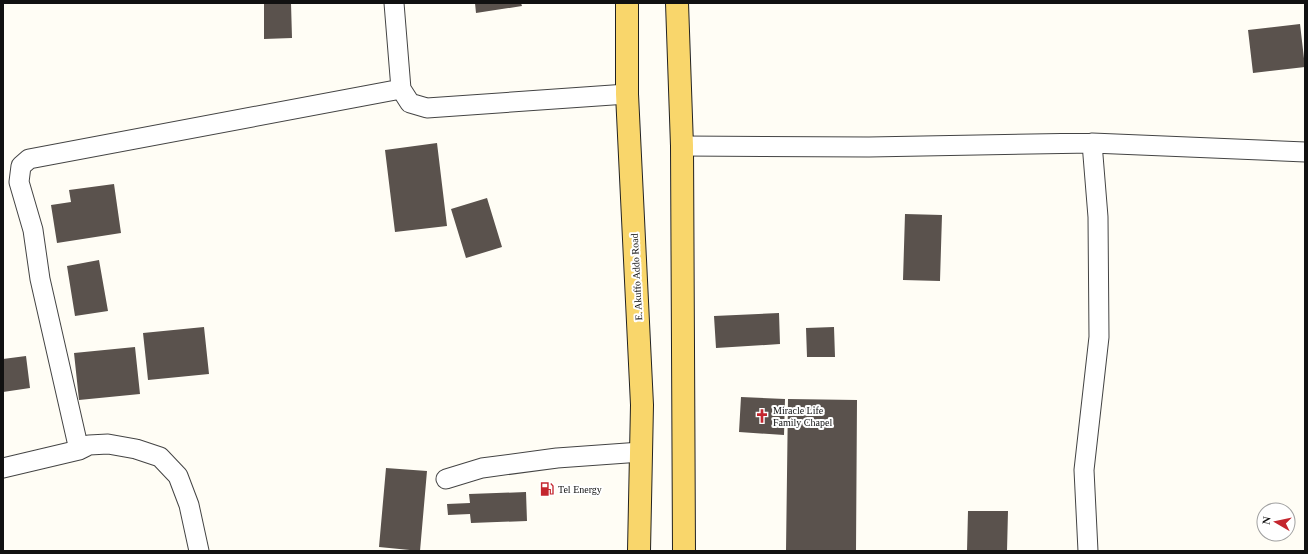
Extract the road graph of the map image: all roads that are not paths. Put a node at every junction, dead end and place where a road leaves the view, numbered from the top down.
1 (394, 3) edge
2 (627, 3) edge
3 (677, 3) edge
4 (401, 89) junction
5 (627, 94) junction
6 (1092, 143) junction
7 (682, 146) junction
8 (1305, 152) edge
9 (79, 450) junction
10 (641, 452) junction
11 (3, 468) edge
12 (446, 479) dead end
13 (199, 551) edge
14 (639, 551) edge
15 (684, 551) edge
16 (1088, 551) edge

1 - 4 street
2 - 5 main road, E. Akuffo Addo Road
3 - 7 main road
4 - 5 street
4 - 9 street
5 - 10 main road, E. Akuffo Addo Road
6 - 7 street
6 - 8 street
6 - 16 street
7 - 15 main road
9 - 11 street
9 - 13 street
10 - 12 street
10 - 14 main road, E. Akuffo Addo Road

